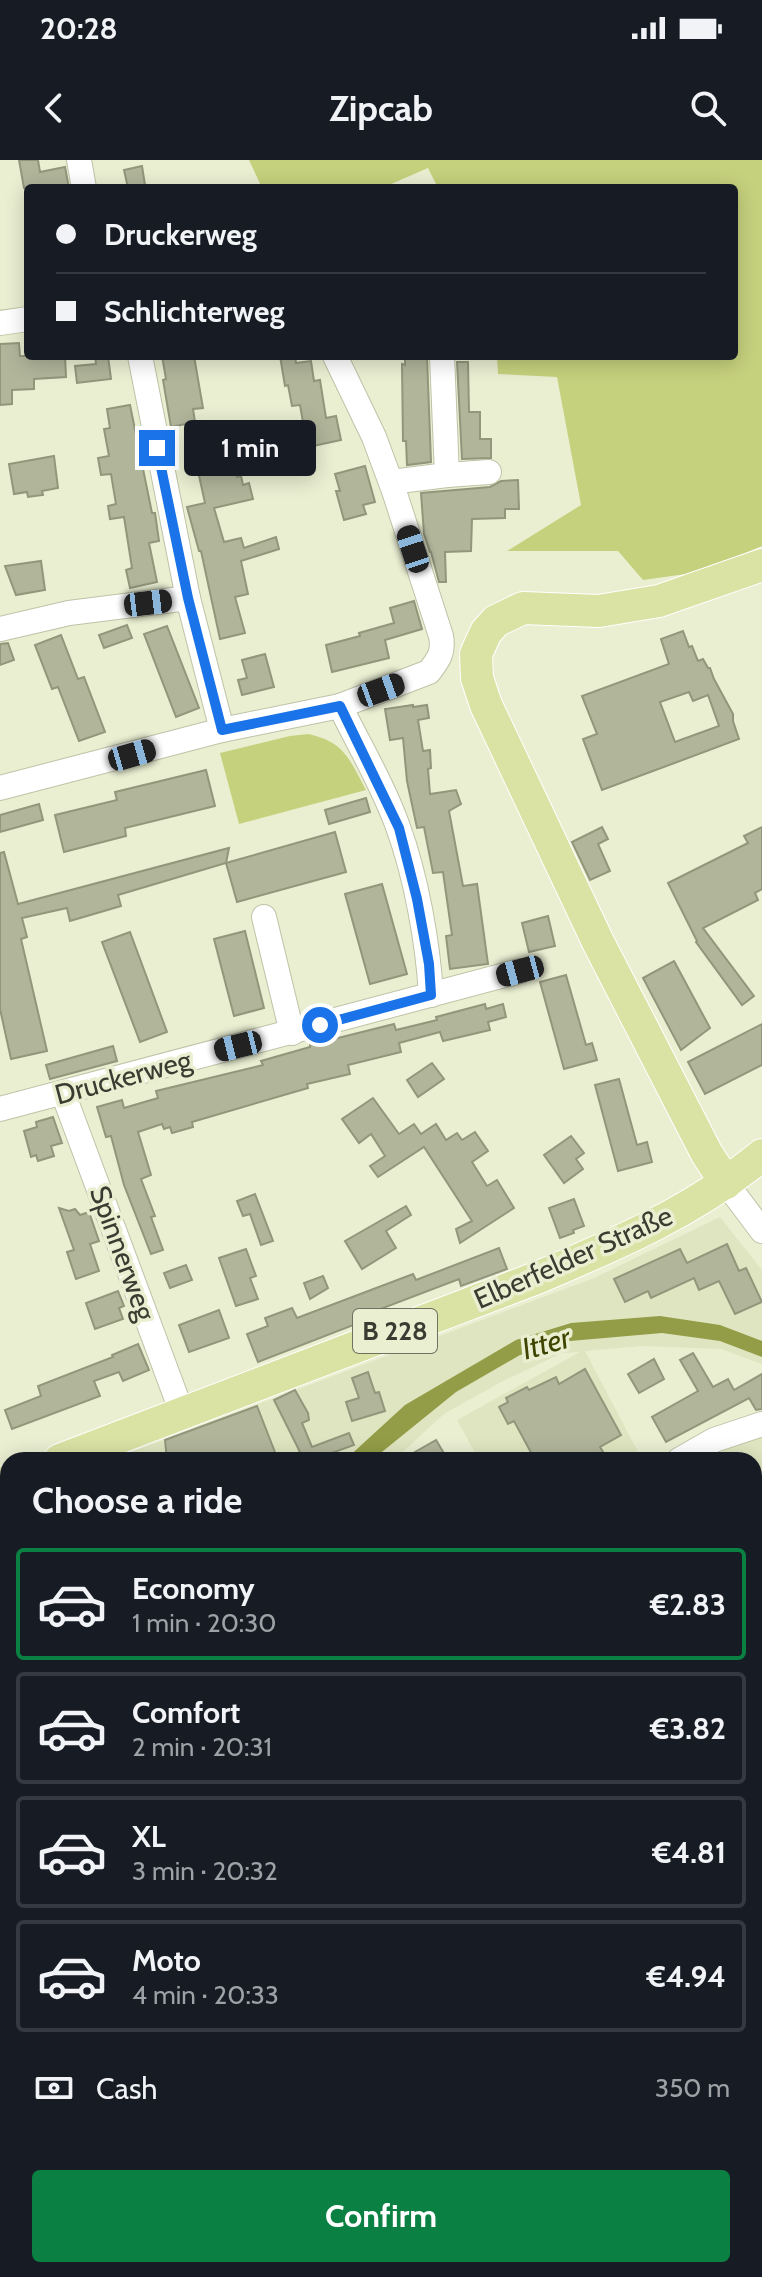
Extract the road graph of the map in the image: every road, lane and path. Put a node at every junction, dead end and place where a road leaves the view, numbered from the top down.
1 (79, 160) edge
2 (83, 184) edge
3 (24, 320) edge
4 (0, 323) edge
5 (141, 360) edge
6 (337, 360) edge
7 (442, 360) edge
8 (489, 472) dead end
9 (447, 475) junction
10 (391, 482) junction
11 (762, 565) edge
12 (188, 598) junction
13 (0, 629) edge
14 (340, 706) junction
15 (222, 730) junction
16 (0, 788) edge
17 (264, 917) dead end
18 (520, 971) dead end
19 (431, 995) junction
20 (292, 1033) junction
21 (63, 1093) junction
22 (0, 1108) edge
23 (762, 1155) edge
24 (726, 1183) junction
25 (762, 1231) edge
26 (182, 1413) junction
27 (762, 1424) edge
28 (81, 1452) edge
29 (693, 1452) edge

1 - 2 street
3 - 4 street
5 - 12 street
6 - 10 street
7 - 9 street
8 - 9 street
9 - 10 street
10 - 14 street
11 - 24 main road
12 - 13 street
12 - 15 street
14 - 15 street
14 - 19 street
15 - 16 street
17 - 20 street
18 - 19 street, Druckerweg
19 - 20 street, Druckerweg
20 - 21 street, Druckerweg
21 - 22 street, Druckerweg
21 - 26 street, Spinnerweg
23 - 24 main road, Elberfelder Straße / B 228
24 - 25 street
24 - 26 main road, Elberfelder Straße / B 228
26 - 28 main road, Elberfelder Straße / B 228
27 - 29 street

